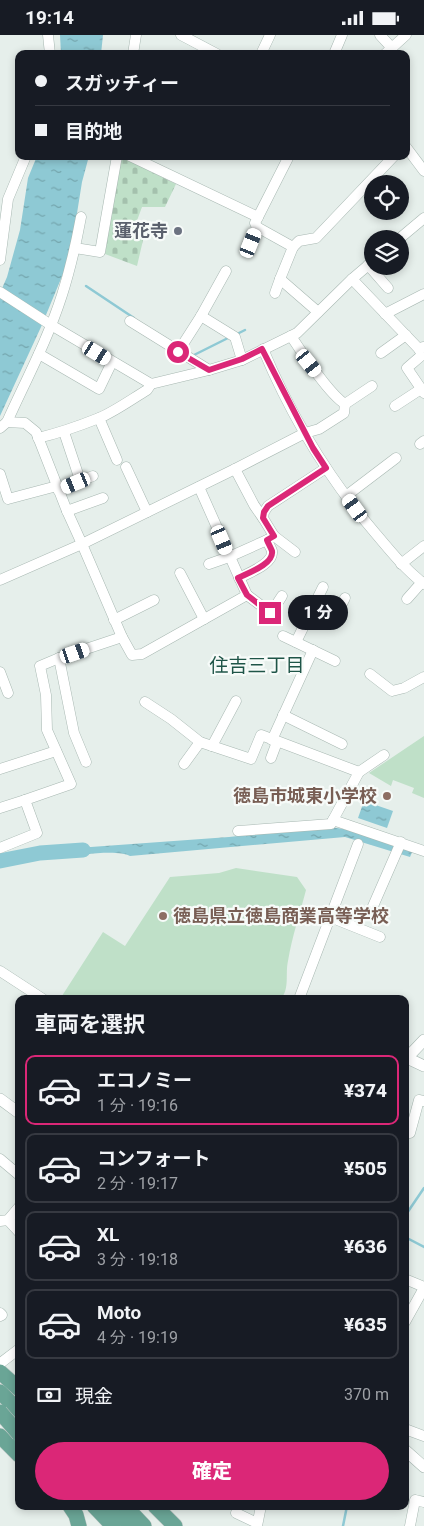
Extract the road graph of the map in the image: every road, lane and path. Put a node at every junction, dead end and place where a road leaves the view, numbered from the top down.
1 (39, 35) edge
2 (136, 35) edge
3 (183, 35) edge
4 (270, 35) edge
5 (342, 35) edge
6 (380, 35) edge
7 (406, 35) edge
8 (49, 37) edge
9 (50, 50) edge
10 (134, 50) edge
11 (210, 50) edge
12 (263, 50) edge
13 (336, 50) edge
14 (388, 50) edge
15 (389, 50) edge
16 (410, 152) edge
17 (24, 160) edge
18 (116, 160) edge
19 (138, 160) edge
20 (287, 160) edge
21 (390, 160) edge
22 (424, 171) edge
23 (4, 200) edge
24 (81, 217) dead end
25 (424, 218) edge
26 (258, 222) junction
27 (409, 231) edge
28 (251, 243) dead end
29 (293, 247) junction
30 (75, 248) junction
31 (0, 260) edge
32 (364, 269) edge
33 (226, 271) dead end
34 (378, 275) edge
35 (280, 279) junction
36 (352, 279) junction
37 (388, 288) dead end
38 (0, 292) edge
39 (275, 293) dead end
40 (424, 294) edge
41 (318, 312) junction
42 (386, 314) junction
43 (201, 316) junction
44 (130, 321) dead end
45 (48, 323) junction
46 (406, 335) junction
47 (291, 336) junction
48 (422, 348) edge
49 (179, 349) junction
50 (263, 349) junction
51 (381, 353) dead end
52 (39, 354) junction
53 (242, 359) junction
54 (112, 362) junction
55 (209, 370) junction
56 (151, 384) junction
57 (372, 386) dead end
58 (423, 391) edge
59 (345, 404) junction
60 (395, 406) dead end
61 (99, 418) junction
62 (3, 425) edge
63 (64, 432) junction
64 (305, 433) junction
65 (38, 437) junction
66 (396, 458) dead end
67 (117, 460) dead end
68 (126, 467) dead end
69 (326, 468) junction
70 (235, 469) junction
71 (0, 474) edge
72 (78, 474) dead end
73 (93, 476) dead end
74 (199, 487) junction
75 (58, 488) junction
76 (346, 496) junction
77 (103, 498) dead end
78 (67, 511) junction
79 (146, 513) junction
80 (263, 518) junction
81 (270, 538) junction
82 (82, 544) junction
83 (424, 546) edge
84 (296, 552) dead end
85 (229, 557) junction
86 (209, 564) dead end
87 (401, 564) junction
88 (180, 573) dead end
89 (238, 578) junction
90 (0, 580) edge
91 (423, 583) edge
92 (323, 587) dead end
93 (247, 595) junction
94 (282, 596) dead end
95 (345, 598) dead end
96 (407, 599) dead end
97 (154, 600) dead end
98 (314, 605) junction
99 (204, 619) junction
100 (114, 620) junction
101 (283, 636) dead end
102 (122, 637) junction
103 (296, 642) junction
104 (313, 650) junction
105 (59, 658) junction
106 (335, 661) dead end
107 (0, 672) edge
108 (370, 674) dead end
109 (424, 677) edge
110 (8, 693) dead end
111 (236, 701) dead end
112 (146, 702) dead end
113 (283, 715) junction
114 (274, 741) junction
115 (200, 742) junction
116 (342, 744) dead end
117 (212, 746) junction
118 (56, 751) junction
119 (384, 755) dead end
120 (271, 757) dead end
121 (86, 762) dead end
122 (184, 764) dead end
123 (0, 769) edge
124 (359, 772) junction
125 (25, 800) junction
126 (0, 808) edge
127 (332, 821) junction
128 (238, 831) dead end
129 (358, 844) dead end
130 (399, 847) junction
131 (0, 849) edge
132 (424, 851) edge
133 (370, 913) dead end
134 (330, 917) junction
135 (380, 937) dead end
136 (0, 971) edge
137 (37, 995) edge
138 (301, 995) edge
139 (424, 1040) edge
140 (409, 1055) edge
141 (409, 1059) edge
142 (424, 1066) edge
143 (424, 1101) edge
144 (1, 1102) edge
145 (15, 1111) edge
146 (410, 1133) dead end
147 (1, 1161) edge
148 (15, 1172) edge
149 (15, 1211) edge
150 (4, 1221) edge
151 (15, 1229) edge
152 (409, 1281) edge
153 (424, 1288) edge
154 (409, 1315) edge
155 (15, 1353) edge
156 (1, 1367) edge
157 (0, 1383) edge
158 (15, 1384) edge
159 (0, 1392) edge
160 (15, 1396) edge
161 (15, 1407) edge
162 (0, 1411) edge
163 (15, 1425) edge
164 (15, 1429) edge
165 (409, 1430) edge
166 (15, 1431) edge
167 (424, 1436) edge
168 (1, 1439) edge
169 (15, 1451) edge
170 (409, 1453) edge
171 (424, 1467) edge
172 (424, 1502) edge
173 (98, 1510) edge
174 (115, 1510) edge
175 (129, 1510) edge
176 (142, 1510) edge
177 (160, 1510) edge
178 (260, 1510) edge
179 (236, 1513) dead end
180 (79, 1516) edge
181 (257, 1524) edge
182 (100, 1526) edge
183 (113, 1526) edge
184 (130, 1526) edge
185 (144, 1526) edge
186 (157, 1526) edge
187 (175, 1526) edge
188 (410, 1526) edge

1 - 8 street
2 - 10 street
3 - 11 street
4 - 12 street
5 - 13 street
6 - 14 street
7 - 15 street
8 - 9 street
16 - 22 street
17 - 23 street
18 - 30 street
19 - 26 street
20 - 26 street
21 - 29 street
23 - 31 street
24 - 30 street
25 - 27 street
26 - 28 street
26 - 29 street
29 - 35 street
30 - 45 street
32 - 36 street
33 - 43 street
34 - 37 street
35 - 39 street
35 - 41 street
36 - 41 street
36 - 42 street
38 - 45 street
40 - 42 street
41 - 47 street
42 - 46 street
43 - 49 street
43 - 53 street
44 - 49 street
45 - 52 street
45 - 54 street
46 - 48 street
46 - 51 street
47 - 50 street
47 - 59 street
48 - 58 street
49 - 55 street
50 - 53 street
50 - 64 street
52 - 54 street
52 - 62 street
53 - 55 street
54 - 56 street
55 - 56 street
56 - 61 street
57 - 59 street
58 - 60 street
59 - 64 street
61 - 63 street
61 - 67 street
62 - 65 street
63 - 65 street
63 - 72 street
64 - 69 street
64 - 70 street
65 - 75 street
66 - 76 street
68 - 79 street
69 - 76 street
69 - 80 street
70 - 74 street
70 - 80 street
71 - 75 street
73 - 75 street
74 - 79 street
74 - 85 street
75 - 78 street
76 - 87 street
77 - 78 street
78 - 82 street
79 - 82 street
80 - 81 street
81 - 84 street
81 - 85 street
81 - 89 street
82 - 90 street
82 - 100 street
83 - 87 street
85 - 86 street
85 - 89 street
87 - 91 street
88 - 99 street
89 - 93 street
91 - 96 street
92 - 98 street
93 - 94 street
93 - 99 street
95 - 98 street
97 - 100 street
98 - 103 street
99 - 102 street
100 - 102 street
101 - 103 street
102 - 105 street
103 - 104 street
104 - 106 street
104 - 113 street
105 - 118 street
105 - 121 street
107 - 110 street
108 - 109 street
111 - 117 street
112 - 115 street
113 - 114 street
113 - 116 street
114 - 117 street
114 - 120 street
114 - 124 street
115 - 117 street
115 - 122 street
118 - 123 street
118 - 125 street
119 - 124 street
124 - 127 street
125 - 126 street
125 - 131 street
127 - 128 street
127 - 130 street
129 - 134 street
130 - 132 street
130 - 133 street
134 - 135 street
134 - 138 street
136 - 137 street
139 - 140 street
141 - 142 street
143 - 146 street
144 - 145 street
147 - 148 street
149 - 150 street
150 - 151 street
152 - 153 street
153 - 154 street
155 - 156 street
156 - 158 main road
157 - 160 main road
159 - 161 main road
162 - 163 main road, bridge
162 - 164 main road, bridge
165 - 167 street
166 - 168 street
168 - 169 main road
170 - 171 street
172 - 188 street
173 - 183 main road
174 - 184 main road
175 - 185 main road
176 - 186 main road
177 - 187 main road
178 - 181 street
179 - 181 street
180 - 182 main road

